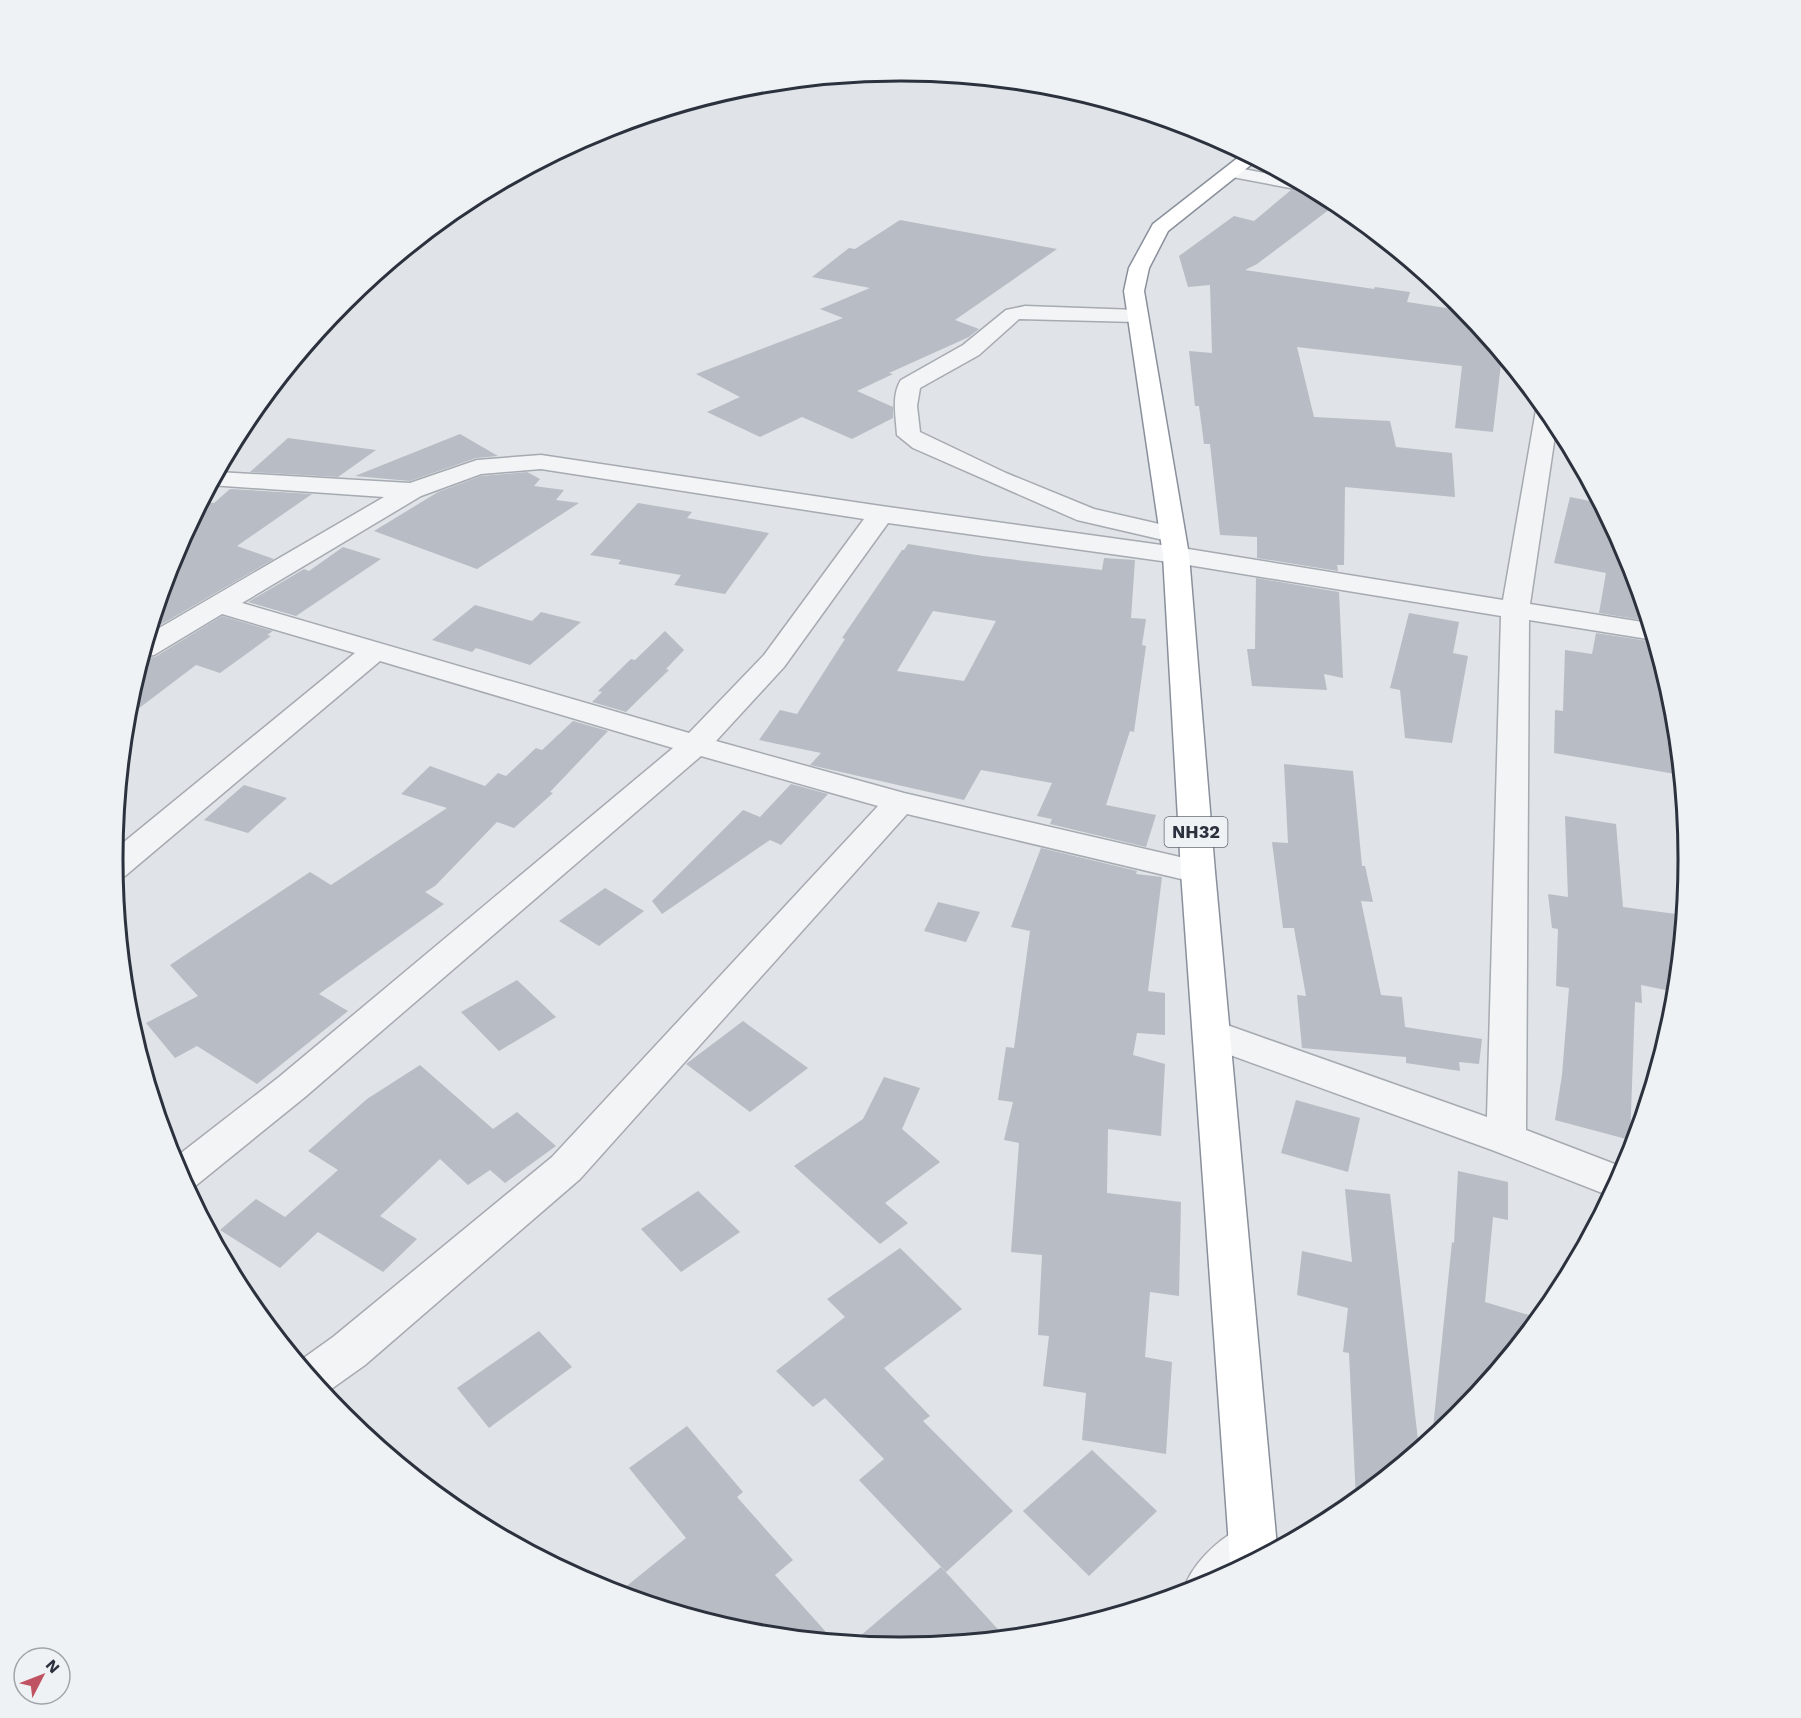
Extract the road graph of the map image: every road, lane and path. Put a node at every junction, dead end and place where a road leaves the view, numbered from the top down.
1 (1242, 164) edge
2 (1266, 172) edge
3 (1137, 316) junction
4 (1545, 424) edge
5 (222, 479) edge
6 (412, 491) junction
7 (881, 514) junction
8 (1174, 544) junction
9 (220, 605) junction
10 (1515, 610) junction
11 (1644, 631) edge
12 (154, 640) edge
13 (375, 651) junction
14 (695, 745) junction
15 (900, 802) junction
16 (123, 860) edge
17 (1198, 872) junction
18 (1213, 1034) junction
19 (1506, 1139) junction
20 (188, 1170) edge
21 (1609, 1179) edge
22 (317, 1373) edge
23 (1254, 1552) edge

1 - 2 street
1 - 3 highway, NH32
3 - 8 highway, NH32
3 - 8 street
4 - 10 street
5 - 6 street
6 - 7 street
6 - 9 street
7 - 8 street
7 - 14 street
8 - 10 street
8 - 17 highway, NH32
9 - 12 street
9 - 13 street
10 - 11 street
10 - 19 street
13 - 14 street
13 - 16 street
14 - 15 street
14 - 20 street
15 - 17 street
15 - 22 street
17 - 18 highway, NH32
18 - 19 street
18 - 23 highway, NH32
19 - 21 street

